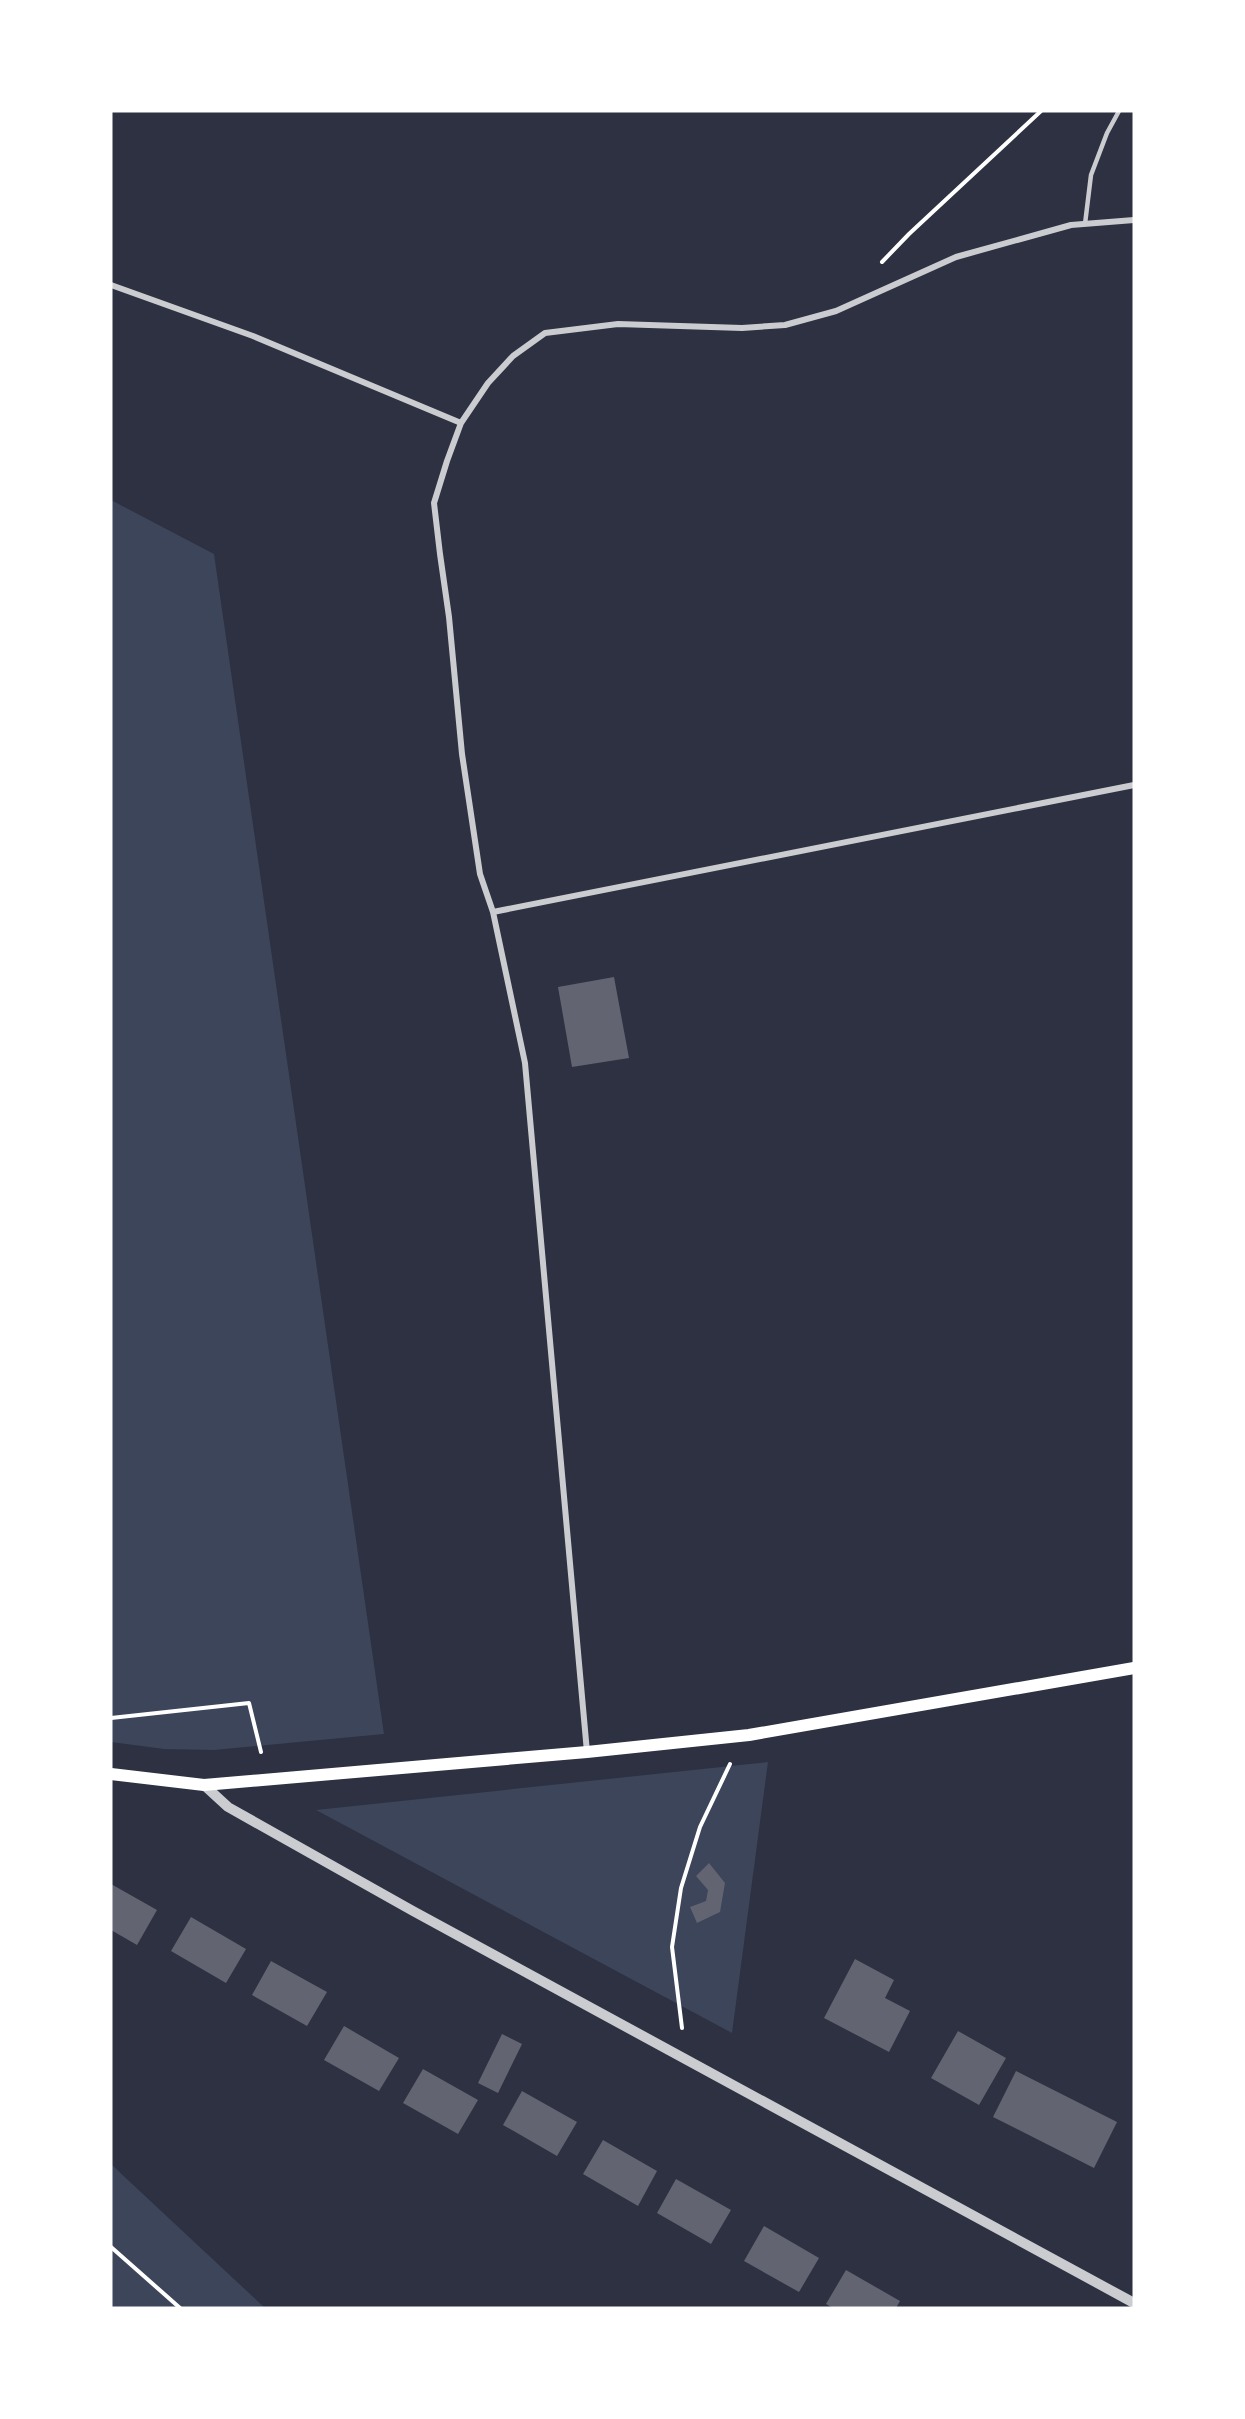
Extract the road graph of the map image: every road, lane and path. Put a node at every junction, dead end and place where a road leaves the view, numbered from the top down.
1 (1041, 111) edge
2 (1119, 111) edge
3 (1134, 220) edge
4 (1084, 224) junction
5 (876, 268) dead end
6 (111, 285) edge
7 (461, 423) junction
8 (1134, 785) edge
9 (493, 912) junction
10 (1134, 1668) edge
11 (111, 1718) edge
12 (256, 1727) dead end
13 (587, 1752) junction
14 (111, 1774) edge
15 (204, 1785) junction
16 (720, 1786) dead end
17 (685, 2058) junction
18 (111, 2247) edge
19 (1134, 2303) edge
20 (180, 2308) edge

1 - 5 path
2 - 4 lane
3 - 4 street
4 - 7 street
6 - 7 street
7 - 9 street
8 - 9 street
9 - 13 street
10 - 13 main road
11 - 12 path
13 - 15 main road
14 - 15 main road
15 - 17 street
16 - 17 path
17 - 19 street
18 - 20 path

